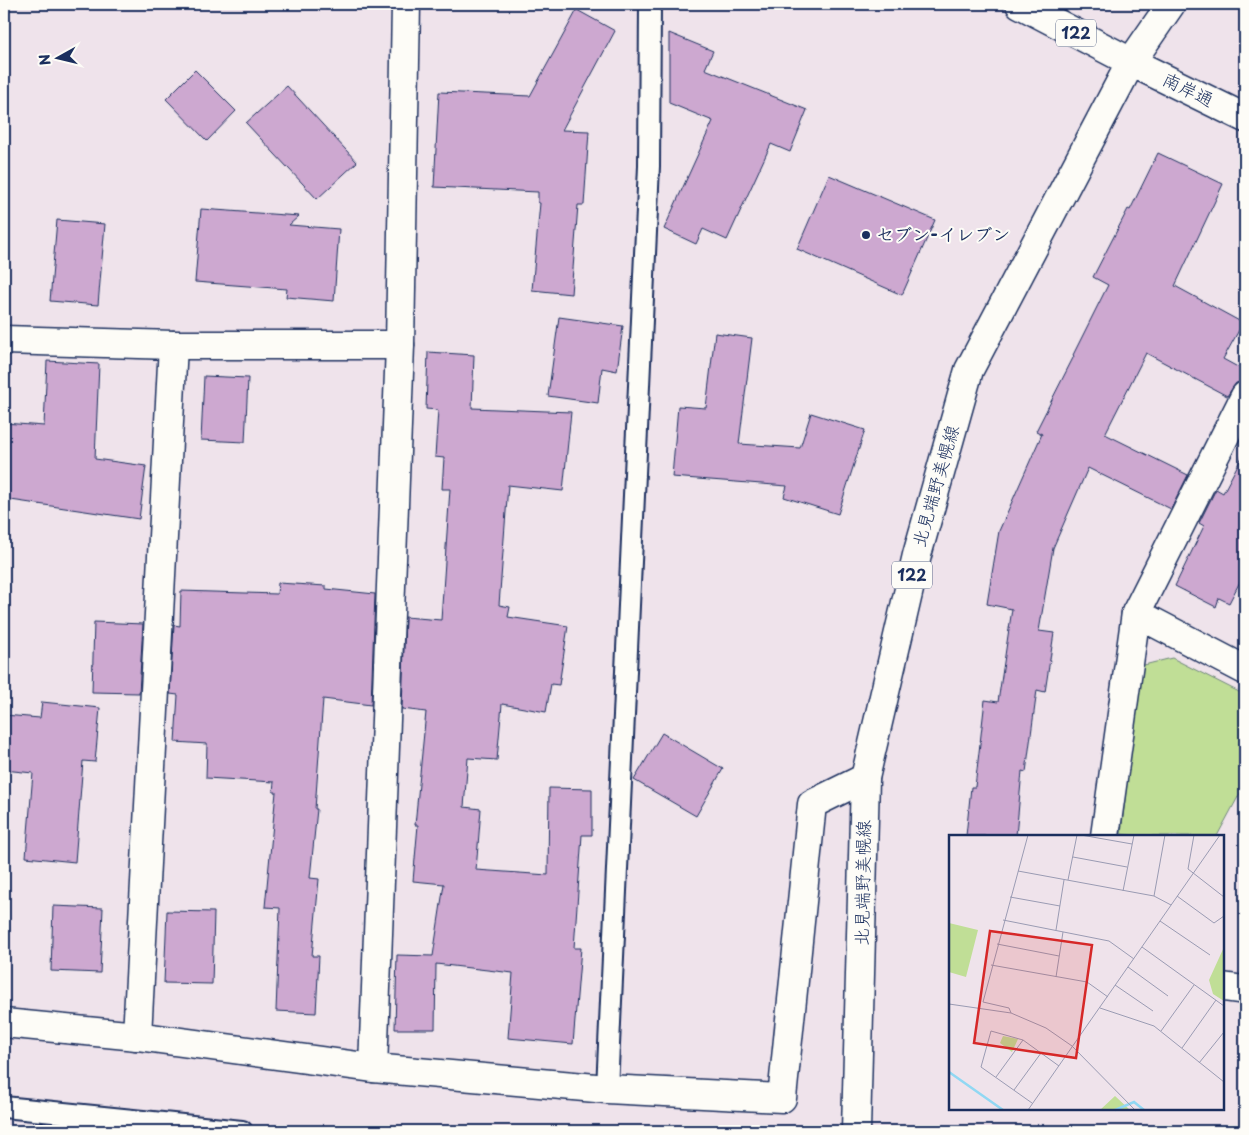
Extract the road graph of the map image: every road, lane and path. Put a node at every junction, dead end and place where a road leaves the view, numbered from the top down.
1 (406, 4) edge
2 (650, 4) edge
3 (1020, 4) edge
4 (1171, 4) edge
5 (1131, 62) junction
6 (1245, 118) edge
7 (4, 340) edge
8 (173, 345) junction
9 (400, 345) junction
10 (1245, 396) edge
11 (1136, 612) junction
12 (1245, 670) edge
13 (865, 778) junction
14 (1105, 835) edge
15 (1224, 987) edge
16 (1245, 990) edge
17 (4, 1023) edge
18 (137, 1036) junction
19 (373, 1068) junction
20 (607, 1089) junction
21 (4, 1107) edge
22 (242, 1131) edge
23 (856, 1131) edge

1 - 9 street
2 - 20 lane
3 - 5 street, 122
4 - 5 street, 北見端野美幌線
5 - 6 street, 南岸通
5 - 13 street, 北見端野美幌線 / 122
7 - 8 street
8 - 9 street
8 - 18 street
9 - 19 street
10 - 11 street
11 - 12 street
11 - 14 street
13 - 20 street
13 - 23 street, 北見端野美幌線 / 122
15 - 16 street
17 - 18 street
18 - 19 street
19 - 20 street
21 - 22 lane

